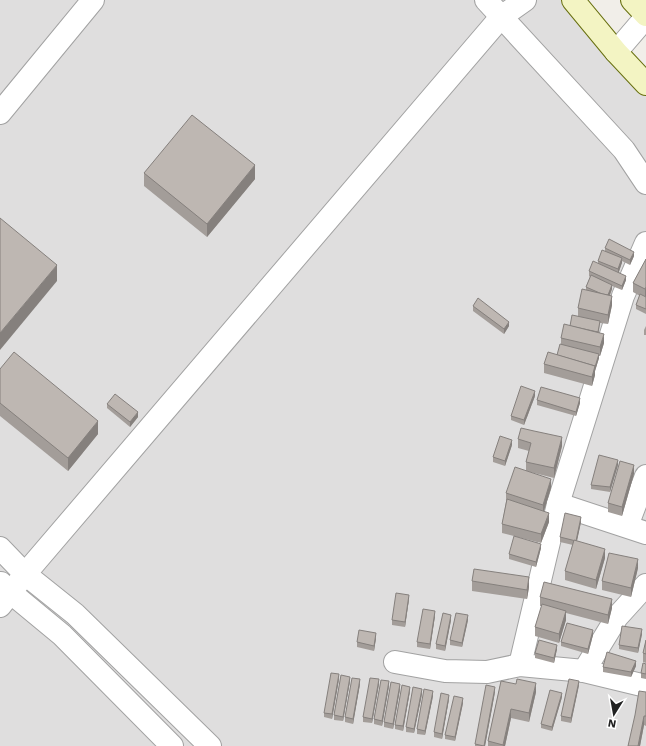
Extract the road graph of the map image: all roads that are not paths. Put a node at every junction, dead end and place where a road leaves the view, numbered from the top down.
1 (93, 0) edge
2 (486, 0) edge
3 (525, 0) edge
4 (573, 0) edge
5 (632, 0) edge
6 (500, 16) junction
7 (646, 16) edge
8 (616, 52) junction
9 (646, 84) edge
10 (0, 113) edge
11 (646, 183) edge
12 (646, 243) edge
13 (646, 476) edge
14 (558, 504) junction
15 (636, 529) edge
16 (0, 548) edge
17 (25, 574) junction
18 (646, 585) edge
19 (3, 593) edge
20 (395, 662) dead end
21 (520, 665) junction
22 (584, 671) junction
23 (646, 686) edge
24 (172, 746) edge
25 (210, 746) edge

1 - 10 street
2 - 6 street
3 - 6 street
4 - 8 main road
5 - 7 main road
6 - 11 street
6 - 17 street
7 - 8 street
8 - 9 main road
12 - 14 street
13 - 15 street
14 - 15 street
14 - 21 street
16 - 17 street
17 - 19 street
17 - 25 street
18 - 22 street
19 - 24 street
20 - 21 street
21 - 22 street
22 - 23 street

